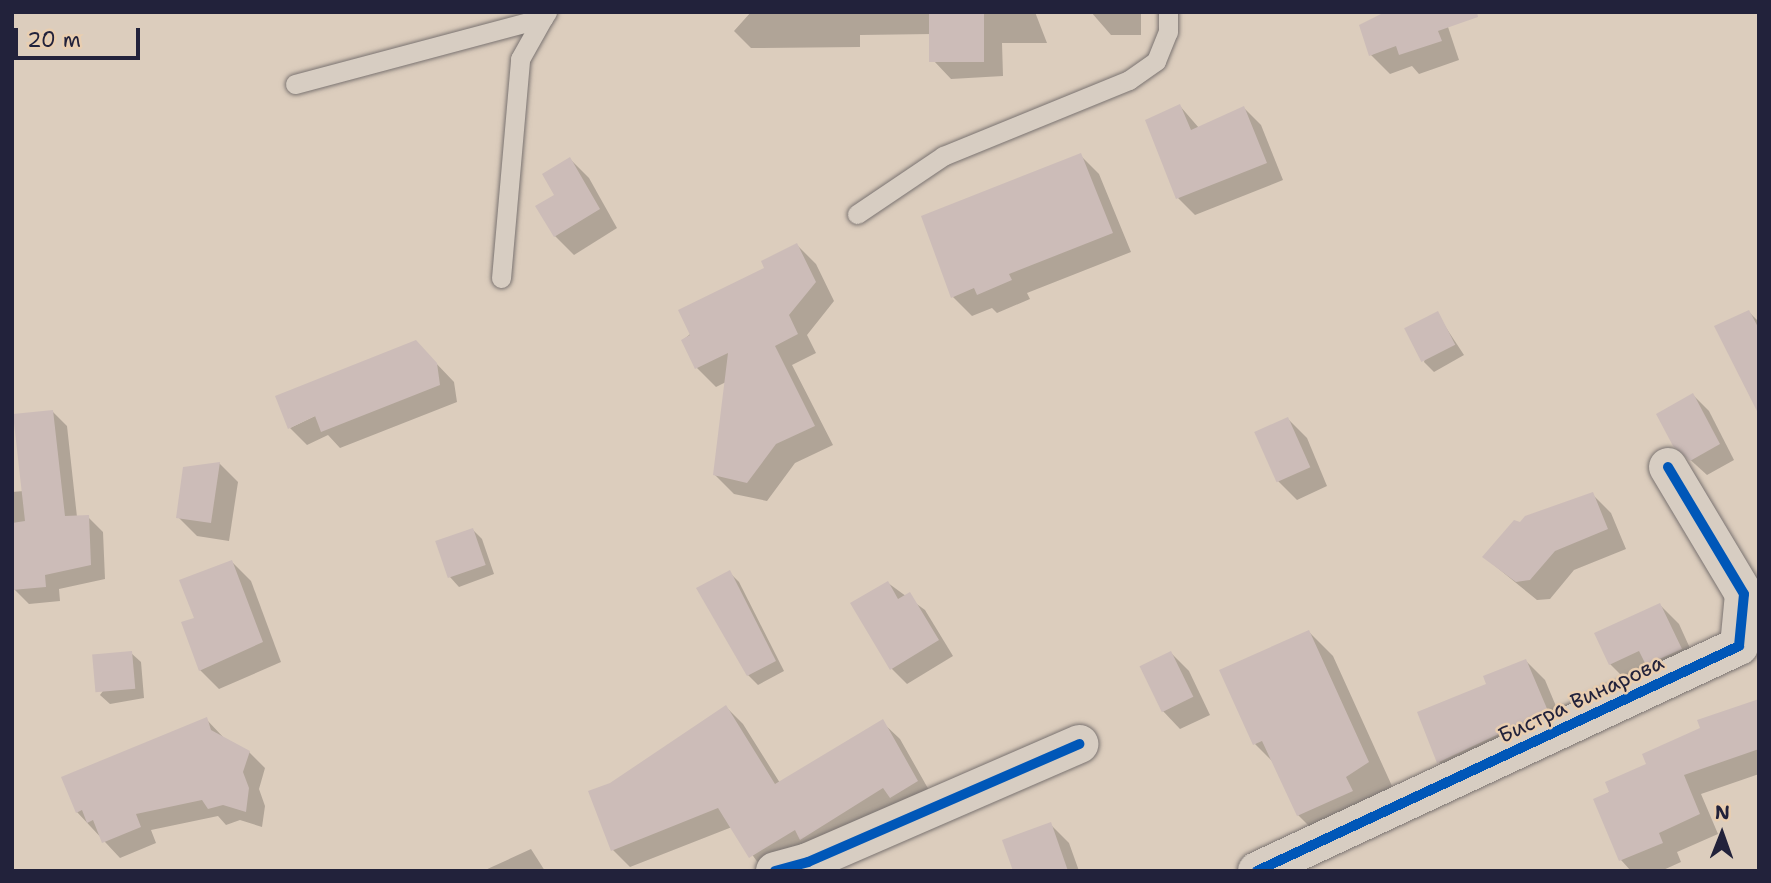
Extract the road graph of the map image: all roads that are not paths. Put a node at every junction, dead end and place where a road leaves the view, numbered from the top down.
1 (1168, 12) edge
2 (545, 15) edge
3 (295, 84) dead end
4 (857, 214) dead end
5 (501, 278) dead end
6 (1668, 467) dead end
7 (1079, 744) dead end
8 (775, 871) edge
9 (1256, 871) edge

1 - 4 lane
2 - 3 lane
2 - 5 lane
6 - 9 street, Бистра Винарова
7 - 8 street

